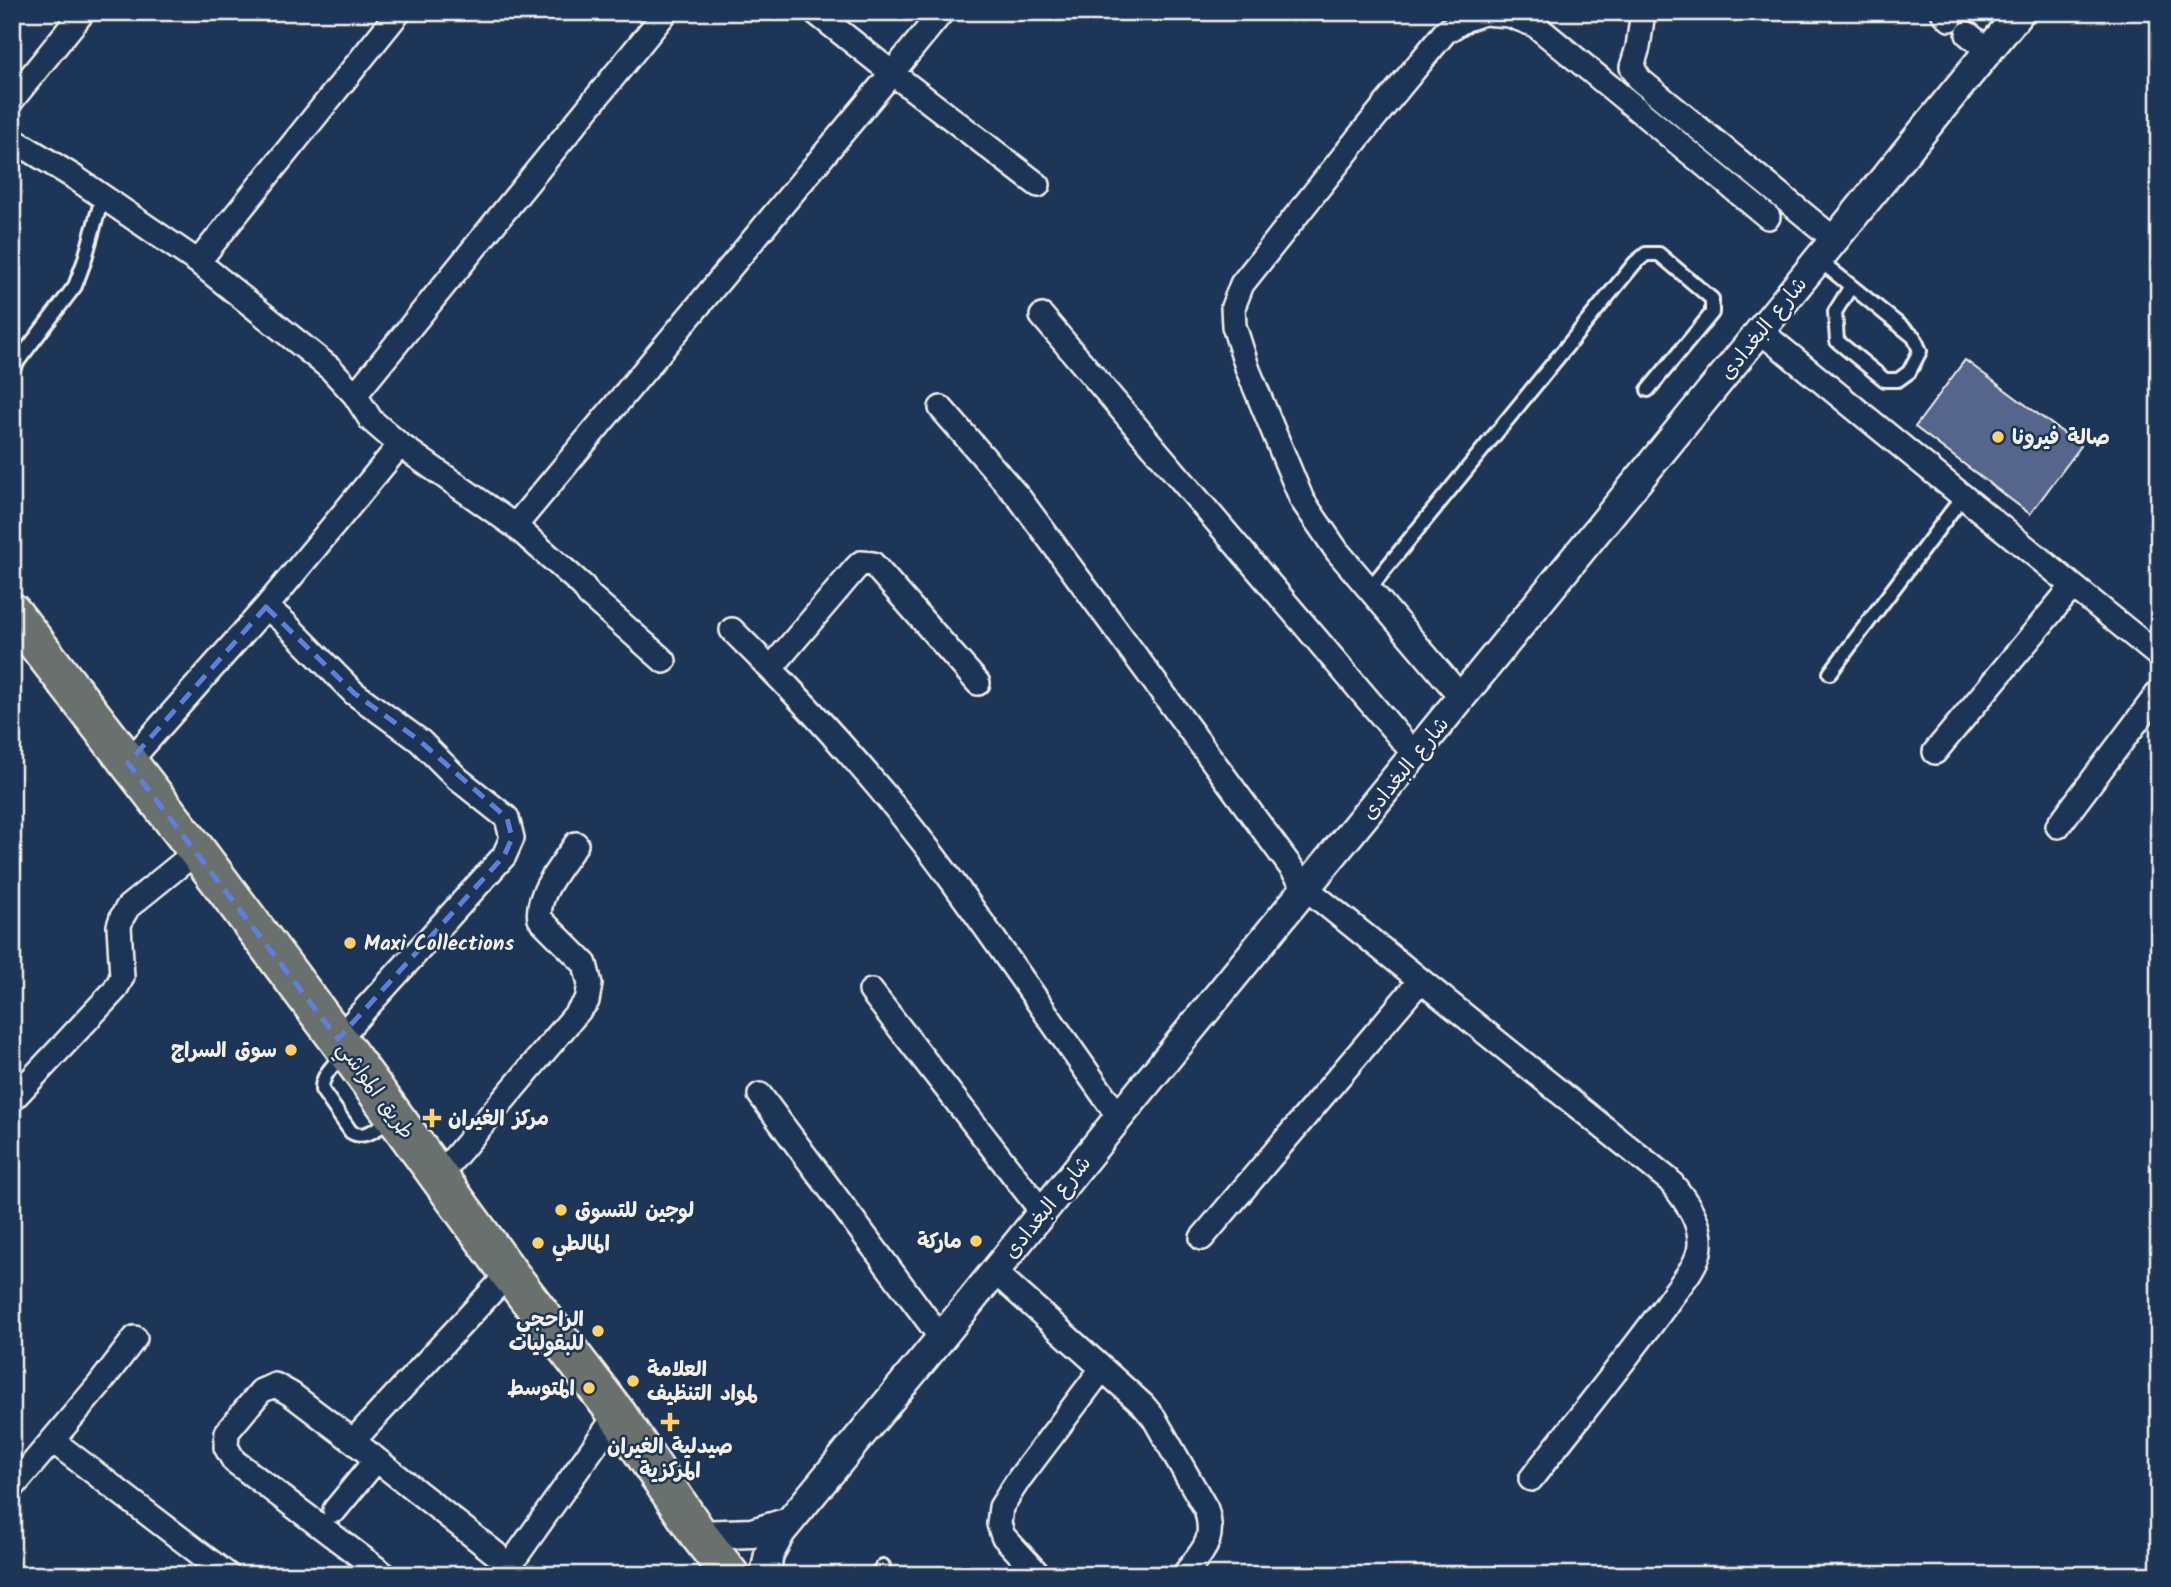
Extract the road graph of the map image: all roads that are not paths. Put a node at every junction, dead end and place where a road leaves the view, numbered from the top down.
1 (83, 12) edge
2 (399, 12) edge
3 (666, 12) edge
4 (815, 12) edge
5 (942, 12) edge
6 (1643, 12) edge
7 (2020, 12) edge
8 (892, 73) junction
9 (12, 100) edge
10 (12, 139) edge
11 (1038, 186) dead end
12 (102, 198) junction
13 (1768, 217) dead end
14 (1827, 250) junction
15 (198, 262) junction
16 (1852, 286) junction
17 (1042, 316) dead end
18 (1760, 331) junction
19 (12, 369) edge
20 (1648, 390) dead end
21 (355, 395) junction
22 (941, 408) dead end
23 (400, 444) junction
24 (1963, 496) junction
25 (515, 526) junction
26 (2073, 586) junction
27 (1369, 589) junction
28 (265, 607) junction
29 (12, 612) edge
30 (732, 630) dead end
31 (2159, 656) edge
32 (664, 661) dead end
33 (771, 668) junction
34 (1829, 673) dead end
35 (978, 683) dead end
36 (2159, 692) edge
37 (1462, 698) junction
38 (1936, 752) dead end
39 (1415, 755) junction
40 (128, 763) junction
41 (2058, 826) dead end
42 (576, 844) dead end
43 (197, 851) junction
44 (1307, 888) junction
45 (1420, 981) junction
46 (871, 991) dead end
47 (342, 1044) junction
48 (760, 1095) dead end
49 (12, 1100) edge
50 (1119, 1117) junction
51 (439, 1176) junction
52 (1043, 1213) junction
53 (1202, 1238) dead end
54 (995, 1272) junction
55 (509, 1273) junction
56 (135, 1338) dead end
57 (941, 1338) junction
58 (1102, 1369) junction
59 (617, 1414) junction
60 (53, 1441) junction
61 (353, 1441) junction
62 (376, 1460) junction
63 (1531, 1479) dead end
64 (12, 1488) edge
65 (335, 1510) dead end
66 (789, 1522) junction
67 (699, 1535) junction
68 (499, 1564) edge
69 (228, 1575) edge
70 (385, 1575) edge
71 (730, 1575) edge
72 (765, 1575) edge
73 (1039, 1575) edge
74 (1184, 1575) edge

1 - 9 street
2 - 15 street
3 - 21 street
4 - 8 street
5 - 8 street
6 - 14 street
7 - 14 street, شارع البغدادى
8 - 11 street
8 - 25 street
10 - 12 street
12 - 15 street
12 - 19 lane
13 - 27 street
14 - 16 lane
14 - 18 street, شارع البغدادى
15 - 21 street
16 - 16 lane
17 - 39 street
18 - 24 street
18 - 37 street, شارع البغدادى
20 - 27 lane
21 - 23 street
22 - 44 street
23 - 25 street
23 - 28 street
24 - 26 street
24 - 34 lane
25 - 32 street
26 - 31 street
26 - 38 street
27 - 37 street
28 - 40 street
28 - 47 street
29 - 40 main road, طريق المواشي
30 - 33 street
33 - 35 street
33 - 50 street
36 - 41 street
37 - 39 street, شارع البغدادى
39 - 44 street, شارع البغدادى
40 - 43 main road, طريق المواشي
42 - 51 street
43 - 47 main road, طريق المواشي
43 - 49 street
44 - 45 street
44 - 50 street, شارع البغدادى
45 - 53 street
45 - 63 street
46 - 52 street
47 - 51 main road, طريق المواشي
48 - 57 street
50 - 52 street, شارع البغدادى
51 - 55 main road, طريق المواشي
52 - 54 street, شارع البغدادى
54 - 57 street, شارع البغدادى
54 - 58 street
55 - 59 main road, طريق المواشي
55 - 61 street
56 - 60 street
57 - 66 street, شارع البغدادى
58 - 73 street
58 - 74 street
59 - 67 main road, طريق المواشي
59 - 68 street
60 - 64 street
60 - 69 street
61 - 62 street
61 - 70 street
62 - 65 street
62 - 68 street
66 - 67 street
66 - 72 street, شارع البغدادى
67 - 71 main road, طريق المواشي

